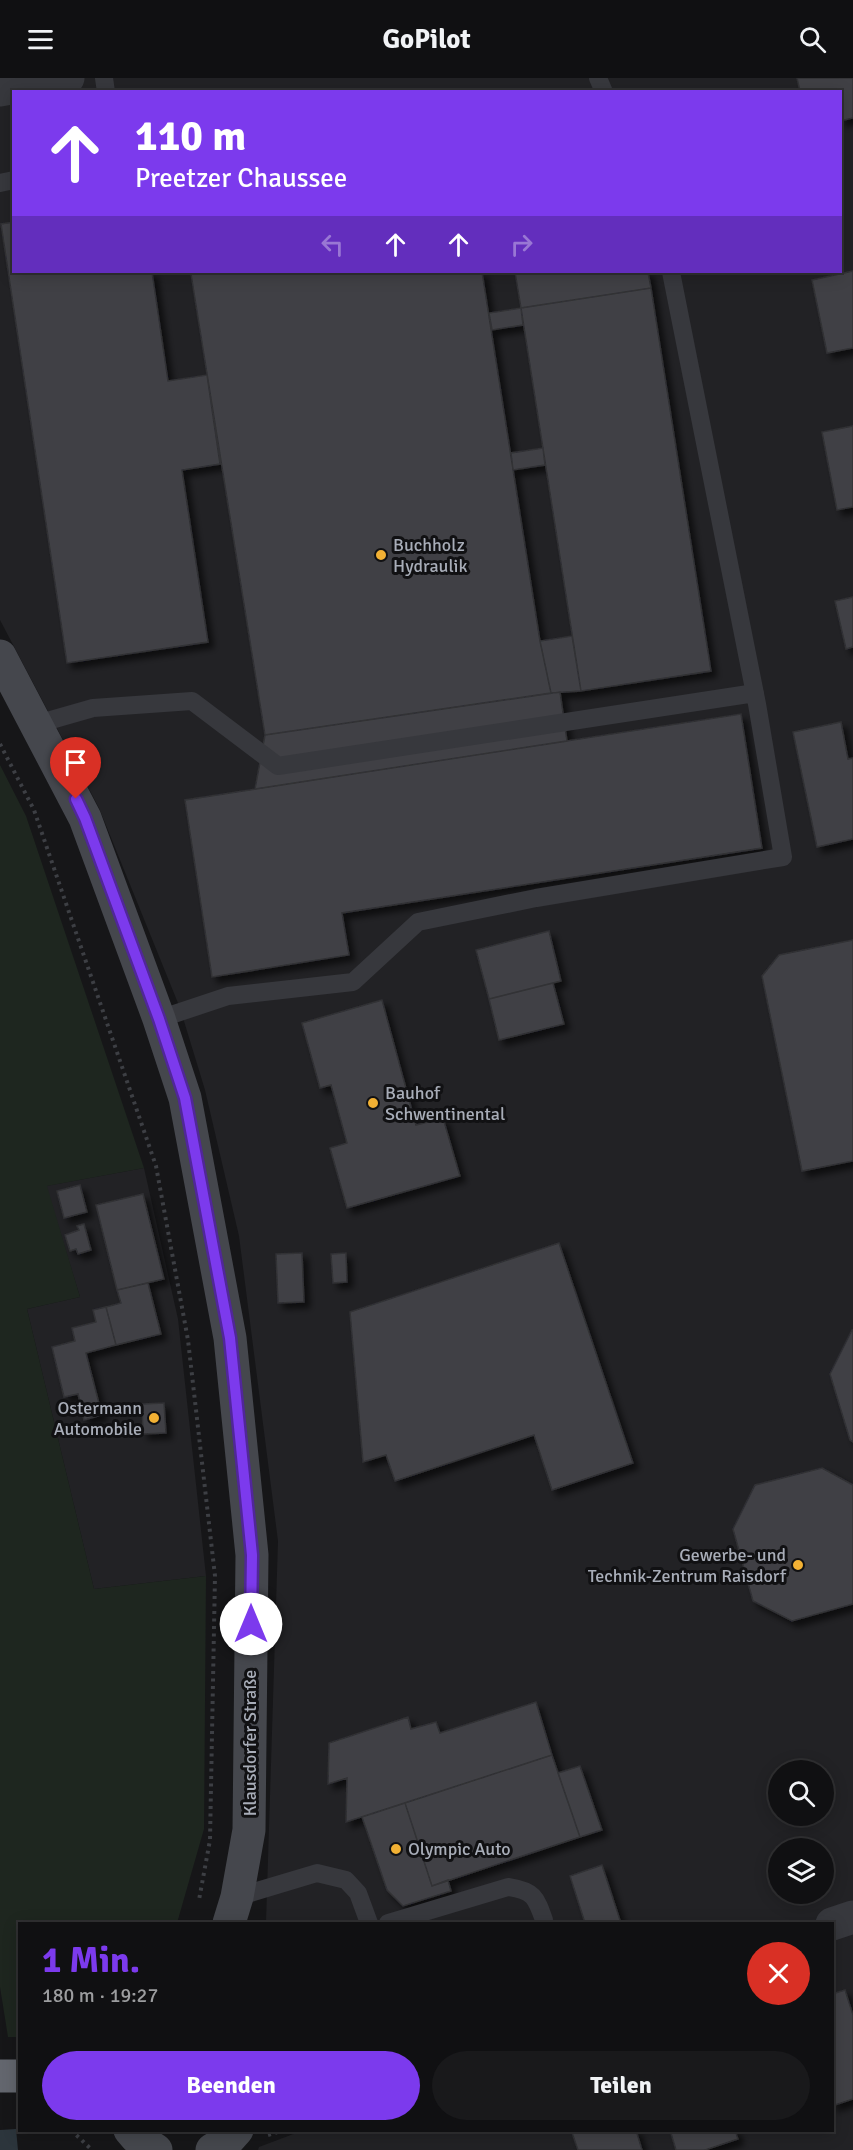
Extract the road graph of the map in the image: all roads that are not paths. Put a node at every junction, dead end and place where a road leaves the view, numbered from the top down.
1 (68, 78) edge
2 (0, 90) edge
3 (671, 273) edge
4 (0, 656) edge
5 (755, 693) junction
6 (37, 724) junction
7 (159, 1019) junction
8 (233, 1910) edge
9 (853, 1917) edge
10 (369, 1922) edge
11 (391, 1922) edge
12 (544, 1922) edge
13 (834, 1923) edge
14 (0, 2076) edge
15 (18, 2076) edge
16 (132, 2132) edge
17 (235, 2132) edge
18 (156, 2150) edge
19 (212, 2150) edge

1 - 2 street
3 - 5 lane
4 - 6 street, Klausdorfer Straße
5 - 6 lane
5 - 7 lane
6 - 7 street, Klausdorfer Straße
7 - 8 street, Klausdorfer Straße
8 - 10 lane
9 - 13 street
11 - 12 lane
14 - 15 highway
16 - 18 street
17 - 19 street

